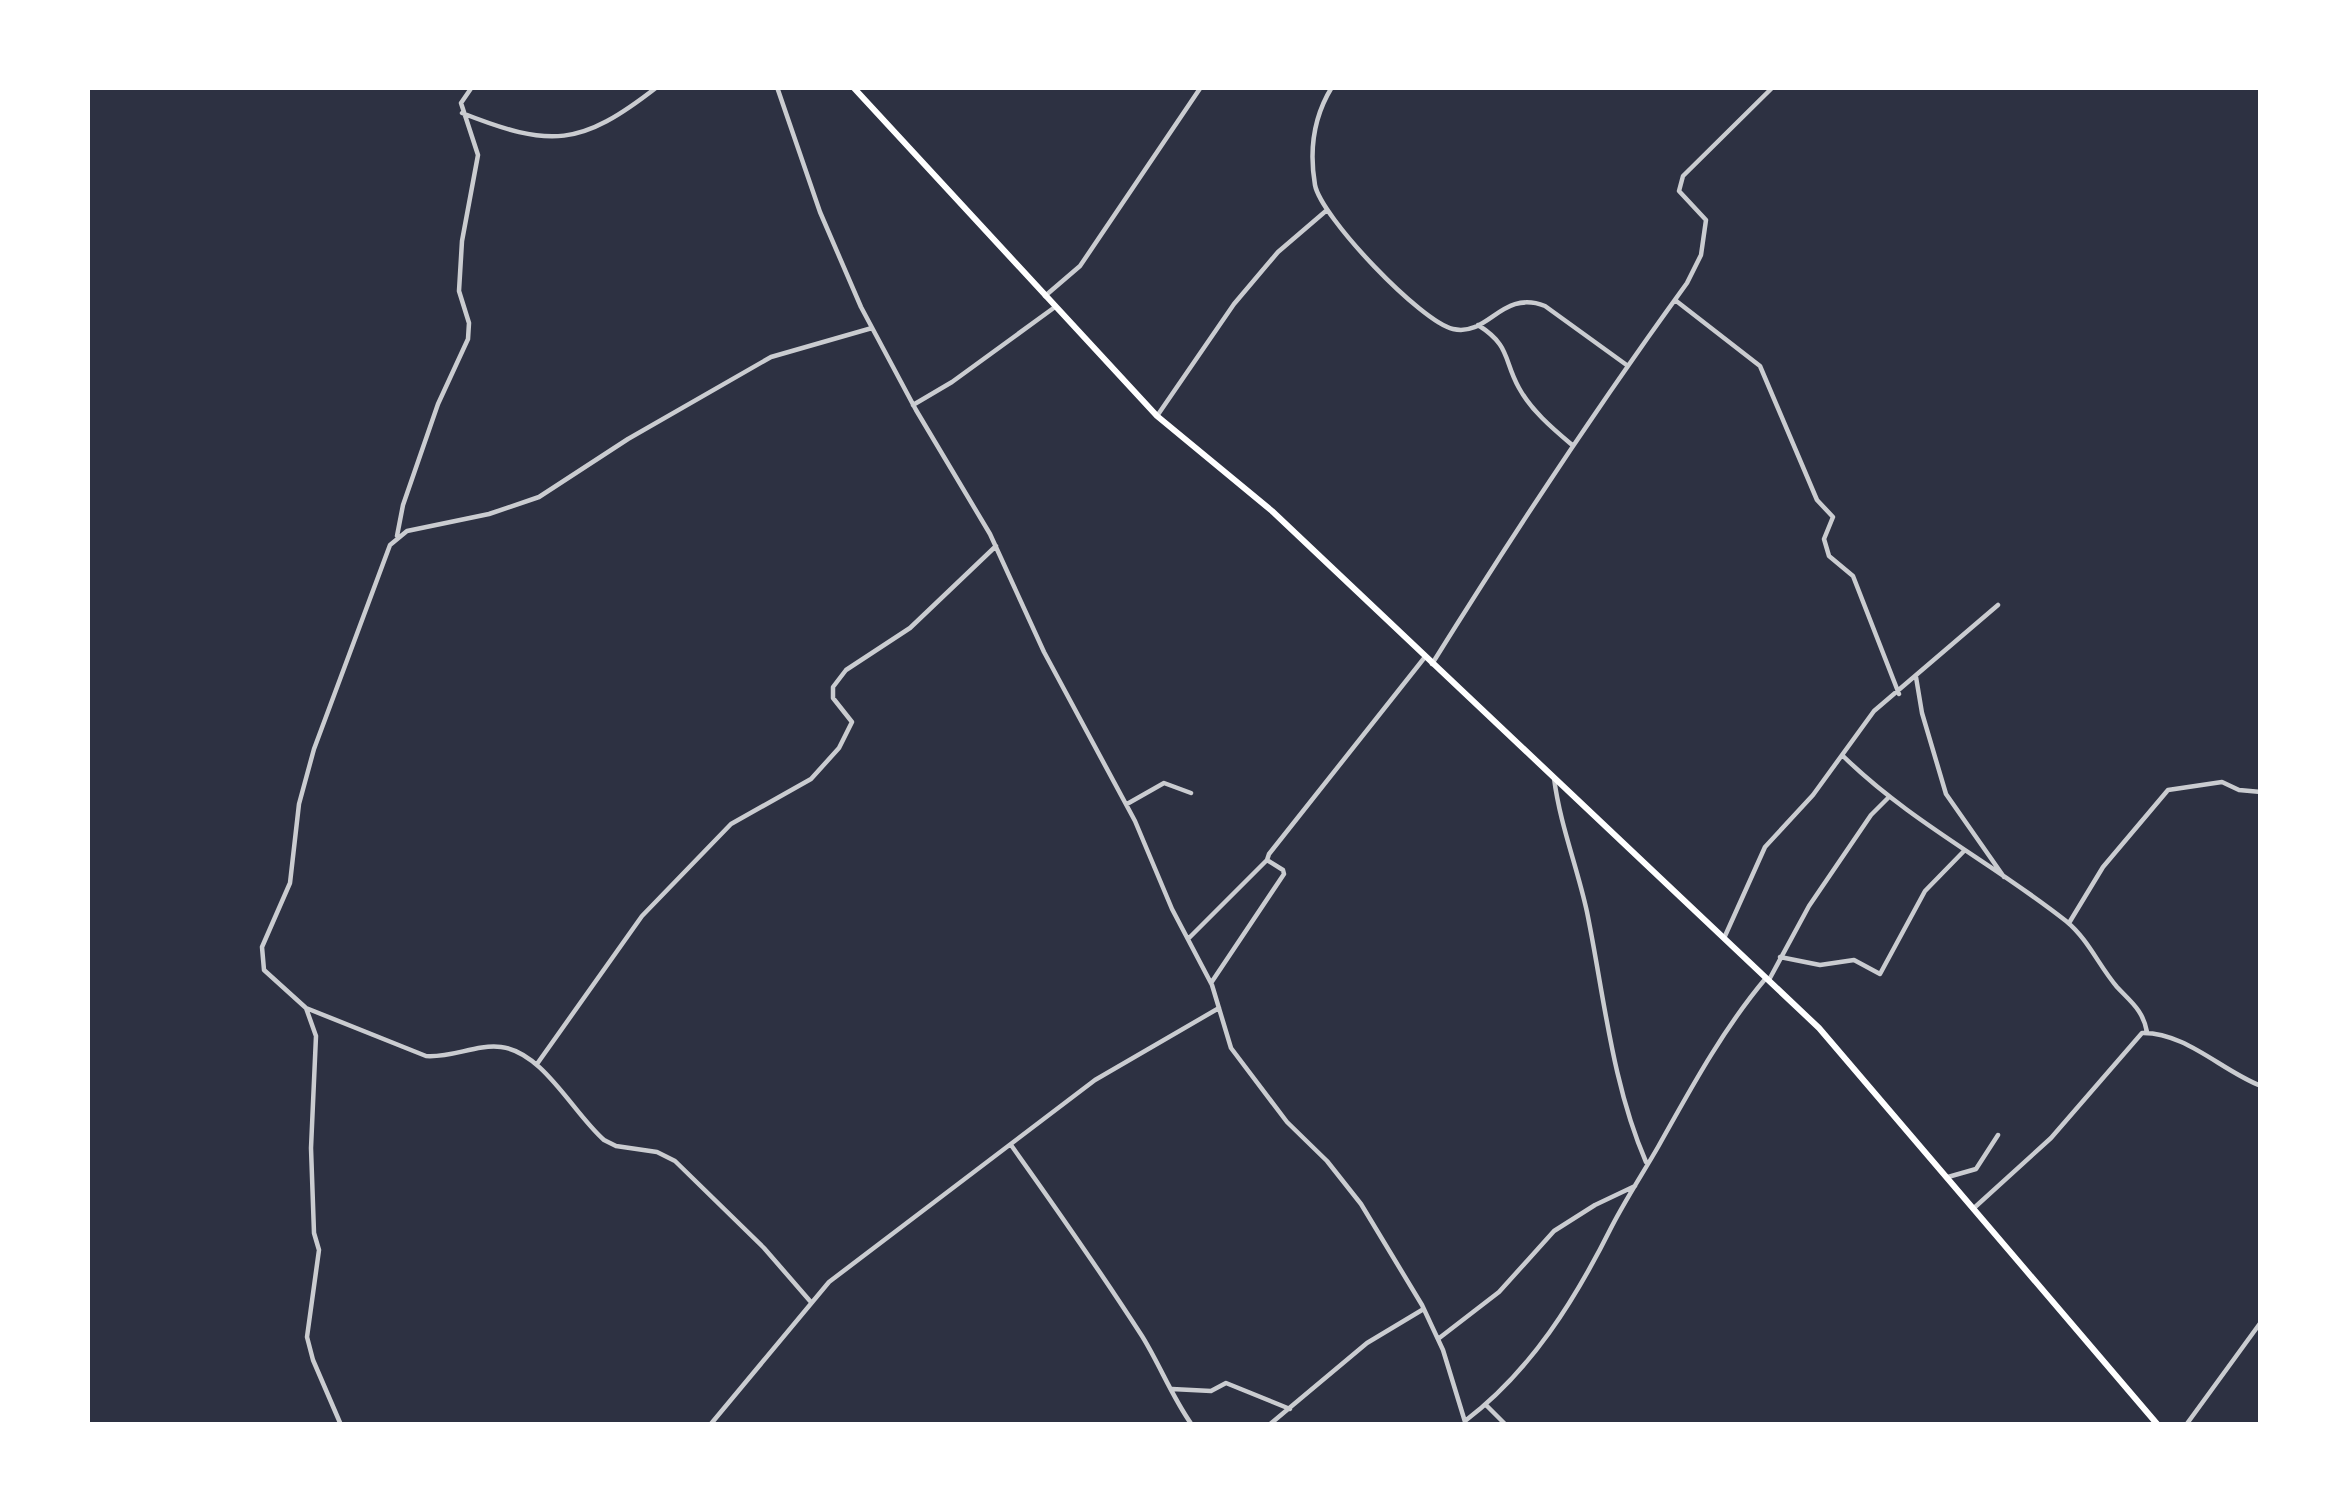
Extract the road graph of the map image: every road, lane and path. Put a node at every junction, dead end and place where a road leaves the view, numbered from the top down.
1 (472, 87) edge
2 (657, 87) edge
3 (777, 87) edge
4 (853, 87) edge
5 (1201, 87) edge
6 (1332, 87) edge
7 (1773, 87) edge
8 (462, 113) junction
9 (1327, 210) junction
10 (1045, 296) junction
11 (1675, 300) junction
12 (1055, 307) junction
13 (1478, 325) junction
14 (874, 328) junction
15 (1628, 366) junction
16 (914, 405) junction
17 (1156, 416) junction
18 (1571, 444) junction
19 (397, 536) junction
20 (996, 546) junction
21 (1998, 605) dead end
22 (1429, 661) junction
23 (1916, 677) junction
24 (1899, 694) junction
25 (1843, 755) junction
26 (1554, 778) junction
27 (2261, 792) edge
28 (1191, 793) dead end
29 (1888, 798) junction
30 (1126, 805) junction
31 (1964, 851) junction
32 (1267, 860) junction
33 (2007, 881) junction
34 (2069, 923) junction
35 (1725, 936) junction
36 (1188, 939) junction
37 (1780, 956) junction
38 (1768, 978) junction
39 (1211, 983) junction
40 (307, 1008) junction
41 (1219, 1008) junction
42 (2147, 1032) junction
43 (537, 1064) junction
44 (2261, 1087) edge
45 (1998, 1136) dead end
46 (1011, 1145) junction
47 (1647, 1166) junction
48 (1948, 1177) junction
49 (1636, 1186) junction
50 (1974, 1208) junction
51 (810, 1300) junction
52 (1424, 1309) junction
53 (2261, 1322) edge
54 (1438, 1339) junction
55 (1169, 1389) junction
56 (1486, 1405) junction
57 (1290, 1409) junction
58 (1466, 1423) edge
59 (341, 1425) edge
60 (710, 1425) edge
61 (1192, 1425) edge
62 (1269, 1425) edge
63 (1506, 1425) edge
64 (2158, 1425) edge
65 (2186, 1425) edge

1 - 8 street
2 - 8 street
3 - 14 street
4 - 10 main road
5 - 10 street
6 - 9 street
7 - 11 street
8 - 19 street
9 - 13 street
9 - 17 street
10 - 12 main road
11 - 15 street
11 - 24 street
12 - 16 street
12 - 17 main road
13 - 15 street
13 - 18 street
14 - 16 street
14 - 19 street
15 - 18 street
16 - 20 street
17 - 22 main road
18 - 22 street
19 - 40 street
20 - 30 street
20 - 43 street
21 - 23 street
22 - 26 main road
22 - 32 street
23 - 24 street
23 - 33 street
24 - 25 street
25 - 29 street
25 - 35 street
26 - 35 main road
26 - 47 street
27 - 34 street
28 - 30 street
29 - 31 street
29 - 37 street
30 - 36 street
31 - 33 street
31 - 37 street
32 - 36 street
32 - 39 street
33 - 34 street
34 - 42 street
35 - 38 main road
36 - 39 street
37 - 38 street
38 - 47 street
38 - 48 main road
39 - 41 street
40 - 43 street
40 - 59 street
41 - 46 street
41 - 52 street
42 - 44 street
42 - 50 street
43 - 51 street
45 - 48 street
46 - 51 street
46 - 55 street
47 - 49 street
48 - 50 main road
49 - 54 street
49 - 56 street
50 - 64 main road
51 - 60 street
52 - 54 street
52 - 57 street
53 - 65 street
54 - 58 street
55 - 57 street
55 - 61 street
56 - 58 street
56 - 63 street
57 - 62 street

